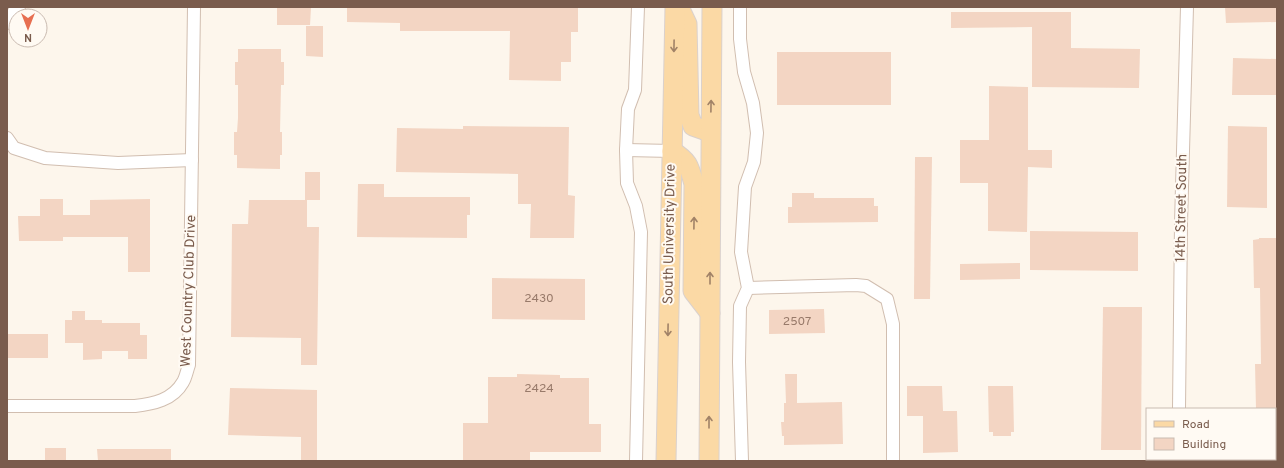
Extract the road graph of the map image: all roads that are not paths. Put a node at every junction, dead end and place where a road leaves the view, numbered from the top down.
1 (19, 7) edge
2 (194, 7) edge
3 (638, 7) edge
4 (675, 7) edge
5 (680, 7) edge
6 (712, 7) edge
7 (740, 7) edge
8 (1187, 7) edge
9 (7, 23) edge
10 (710, 132) junction
11 (7, 138) edge
12 (626, 150) junction
13 (672, 151) junction
14 (192, 160) junction
15 (748, 288) junction
16 (710, 313) junction
17 (7, 406) edge
18 (1179, 408) edge
19 (711, 459) edge
20 (636, 461) edge
21 (666, 461) edge
22 (742, 461) edge
23 (893, 461) edge

1 - 9 street
2 - 14 street, West Country Club Drive
3 - 12 street
4 -> 13 main road, South University Drive
5 - 10 main road
10 -> 6 main road
7 - 15 street
8 - 18 street, 14th Street South
16 -> 10 main road
11 - 14 street
12 - 13 street
12 - 20 street
16 -> 13 main road
13 -> 21 main road, South University Drive
14 - 17 street, West Country Club Drive
15 - 22 street
15 - 23 street
19 -> 16 main road

